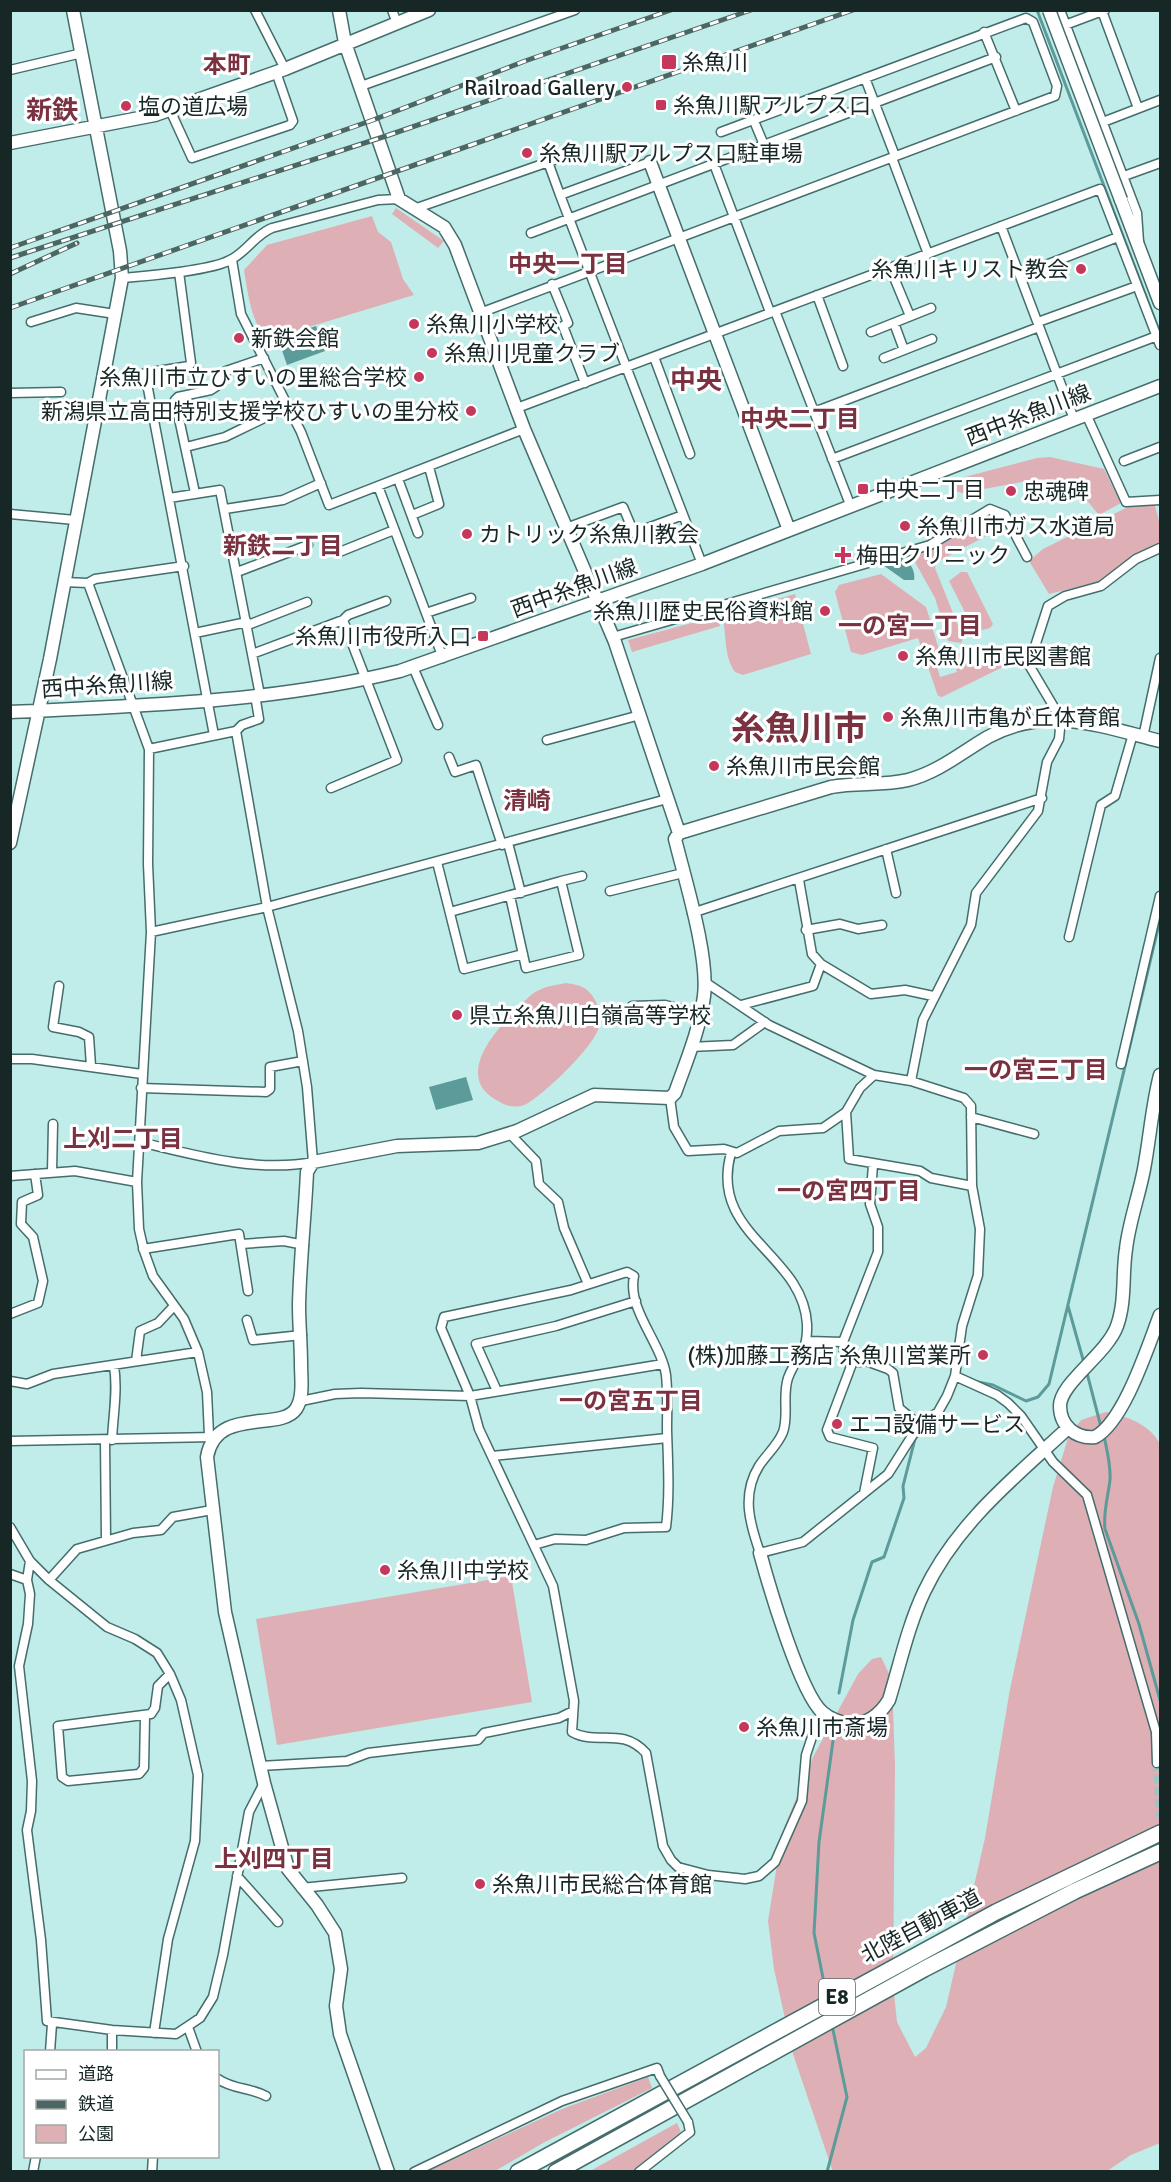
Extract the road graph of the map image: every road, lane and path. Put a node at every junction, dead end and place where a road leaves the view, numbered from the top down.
1 (73, 10) edge
2 (255, 10) edge
3 (339, 10) edge
4 (392, 10) edge
5 (429, 10) edge
6 (575, 10) edge
7 (1049, 10) edge
8 (1103, 11) edge
9 (1062, 18) edge
10 (397, 23) junction
11 (984, 32) junction
12 (1037, 33) junction
13 (345, 43) junction
14 (82, 53) junction
15 (996, 57) junction
16 (10, 70) edge
17 (281, 71) junction
18 (865, 78) junction
19 (361, 86) junction
20 (1161, 100) edge
21 (873, 104) junction
22 (1138, 108) junction
23 (170, 110) junction
24 (1016, 111) junction
25 (754, 121) junction
26 (1103, 122) junction
27 (97, 128) junction
28 (722, 132) dead end
29 (10, 143) edge
30 (764, 145) junction
31 (577, 152) dead end
32 (893, 157) junction
33 (548, 162) junction
34 (650, 162) joint
35 (1160, 163) edge
36 (714, 164) junction
37 (1124, 176) junction
38 (658, 185) junction
39 (560, 195) junction
40 (399, 199) junction
41 (414, 209) junction
42 (734, 216) junction
43 (569, 219) junction
44 (1001, 226) junction
45 (531, 233) dead end
46 (677, 237) junction
47 (1118, 237) junction
48 (1139, 245) junction
49 (928, 254) junction
50 (232, 260) junction
51 (890, 268) junction
52 (588, 270) junction
53 (178, 272) junction
54 (1020, 275) junction
55 (122, 278) junction
56 (552, 284) junction
57 (1137, 286) junction
58 (1158, 288) edge
59 (817, 295) junction
60 (1161, 303) edge
61 (931, 308) dead end
62 (773, 312) junction
63 (480, 313) junction
64 (115, 314) junction
65 (910, 316) junction
66 (31, 322) dead end
67 (894, 323) junction
68 (1039, 324) junction
69 (871, 332) dead end
70 (715, 334) junction
71 (932, 339) dead end
72 (1159, 340) edge
73 (904, 350) junction
74 (654, 357) junction
75 (264, 358) junction
76 (884, 358) dead end
77 (843, 366) dead end
78 (627, 368) junction
79 (1057, 372) junction
80 (585, 383) junction
81 (1161, 386) edge
82 (61, 392) dead end
83 (10, 393) edge
84 (289, 406) junction
85 (517, 408) junction
86 (814, 412) junction
87 (1086, 414) junction
88 (1074, 419) junction
89 (524, 429) junction
90 (186, 447) junction
91 (1161, 447) edge
92 (690, 454) dead end
93 (832, 459) junction
94 (1124, 460) dead end
95 (429, 467) junction
96 (398, 479) junction
97 (321, 483) junction
98 (378, 486) junction
99 (195, 493) junction
100 (169, 498) junction
101 (1161, 500) edge
102 (850, 507) junction
103 (225, 509) junction
104 (10, 514) edge
105 (412, 515) junction
106 (683, 515) junction
107 (75, 520) junction
108 (566, 528) junction
109 (394, 530) junction
110 (789, 530) junction
111 (418, 533) dead end
112 (308, 545) dead end
113 (1161, 548) edge
114 (337, 553) dead end
115 (1027, 557) dead end
116 (702, 564) junction
117 (184, 566) junction
118 (237, 572) junction
119 (63, 582) junction
120 (88, 583) junction
121 (471, 598) dead end
122 (386, 601) dead end
123 (307, 602) dead end
124 (597, 602) junction
125 (426, 613) junction
126 (343, 620) junction
127 (247, 624) junction
128 (195, 633) junction
129 (613, 637) junction
130 (252, 654) junction
131 (443, 658) junction
132 (1161, 658) edge
133 (413, 667) junction
134 (366, 680) junction
135 (257, 695) junction
136 (207, 699) junction
137 (133, 704) junction
138 (38, 711) junction
139 (10, 712) edge
140 (640, 715) junction
141 (1061, 719) junction
142 (438, 725) dead end
143 (236, 731) junction
144 (214, 735) junction
145 (1138, 735) junction
146 (547, 740) dead end
147 (1161, 741) edge
148 (149, 749) junction
149 (449, 757) dead end
150 (331, 788) dead end
151 (1042, 798) junction
152 (667, 800) junction
153 (678, 832) junction
154 (11, 840) edge
155 (505, 844) junction
156 (886, 849) junction
157 (437, 862) junction
158 (683, 873) junction
159 (582, 876) dead end
160 (799, 880) junction
161 (561, 881) junction
162 (609, 891) dead end
163 (522, 892) junction
164 (896, 893) dead end
165 (510, 896) junction
166 (1161, 896) edge
167 (267, 907) junction
168 (450, 912) junction
169 (692, 914) junction
170 (882, 925) dead end
171 (807, 930) junction
172 (152, 932) junction
173 (1069, 937) dead end
174 (523, 954) junction
175 (821, 964) junction
176 (705, 982) junction
177 (59, 986) dead end
178 (933, 996) junction
179 (741, 1005) junction
180 (632, 1006) dead end
181 (700, 1014) junction
182 (765, 1022) junction
183 (690, 1047) junction
184 (10, 1059) edge
185 (303, 1061) junction
186 (1121, 1064) dead end
187 (91, 1066) junction
188 (142, 1074) junction
189 (874, 1075) junction
190 (1161, 1075) edge
191 (911, 1081) junction
192 (141, 1088) junction
193 (670, 1098) junction
194 (846, 1112) junction
195 (971, 1117) junction
196 (53, 1124) dead end
197 (510, 1134) junction
198 (1034, 1134) dead end
199 (140, 1142) junction
200 (731, 1153) junction
201 (313, 1162) junction
202 (873, 1165) junction
203 (52, 1172) junction
204 (35, 1174) junction
205 (10, 1176) edge
206 (137, 1182) junction
207 (972, 1186) junction
208 (240, 1244) junction
209 (304, 1245) junction
210 (143, 1249) junction
211 (588, 1284) junction
212 (248, 1291) dead end
213 (636, 1301) junction
214 (174, 1306) junction
215 (10, 1314) edge
216 (1161, 1315) edge
217 (247, 1320) dead end
218 (302, 1335) junction
219 (808, 1341) junction
220 (843, 1342) junction
221 (198, 1352) junction
222 (863, 1360) junction
223 (136, 1361) junction
224 (663, 1364) junction
225 (114, 1366) junction
226 (956, 1376) junction
227 (10, 1381) edge
228 (497, 1391) junction
229 (470, 1396) junction
230 (301, 1401) junction
231 (919, 1425) junction
232 (1068, 1428) junction
233 (212, 1436) junction
234 (667, 1438) junction
235 (109, 1440) junction
236 (10, 1441) edge
237 (1044, 1450) junction
238 (492, 1456) junction
239 (864, 1493) junction
240 (212, 1510) junction
241 (11, 1527) edge
242 (106, 1540) junction
243 (534, 1545) junction
244 (760, 1553) junction
245 (30, 1561) junction
246 (10, 1574) edge
247 (27, 1580) junction
248 (49, 1580) junction
249 (170, 1674) junction
250 (573, 1712) junction
251 (826, 1715) junction
252 (145, 1716) junction
253 (1157, 1762) dead end
254 (260, 1766) junction
255 (264, 1783) junction
256 (1161, 1833) edge
257 (1161, 1852) edge
258 (237, 1876) junction
259 (402, 1878) dead end
260 (301, 1888) junction
261 (278, 1922) dead end
262 (52, 2024) junction
263 (188, 2027) junction
264 (112, 2030) junction
265 (154, 2033) junction
266 (50, 2050) edge
267 (112, 2050) edge
268 (196, 2050) edge
269 (219, 2079) edge
270 (266, 2097) dead end
271 (388, 2172) edge
272 (414, 2172) edge
273 (518, 2172) edge
274 (556, 2172) edge
275 (639, 2172) edge

1 - 14 street
2 - 17 street
3 - 13 street
4 - 10 street
5 - 10 street
6 - 19 street
7 - 48 street, bridge
8 - 9 street
8 - 22 street
9 - 12 street
9 - 26 street
10 - 13 street
11 - 12 street
11 - 15 street
11 - 18 street
12 - 24 street
13 - 17 street
13 - 19 street
14 - 16 street
14 - 27 street
15 - 21 street
15 - 24 street
17 - 23 street
17 - 23 street
18 - 21 street
18 - 25 street
19 - 40 street
20 - 22 street
21 - 30 street
21 - 32 street
22 - 26 street
23 - 27 street
24 - 32 street
25 - 28 street
25 - 30 street
26 - 37 street
27 - 29 street
27 - 55 street
30 - 36 street
31 - 33 street
32 - 42 street
32 - 49 street
33 - 39 street
33 - 41 street
34 - 38 street
34 - 39 street
35 - 37 street
36 - 38 street
36 - 42 street
37 - 48 street
38 - 43 street
38 - 46 street
39 - 43 street
40 - 41 street
40 - 50 street
41 - 63 street
42 - 46 street
42 - 62 street
43 - 45 street
43 - 52 street
44 - 47 street
44 - 49 street
44 - 54 street
46 - 52 street
46 - 70 street
47 - 54 street
47 - 57 street
48 - 58 street
49 - 51 street
50 - 53 street
50 - 75 street
51 - 59 street
51 - 65 street
52 - 56 street
52 - 78 street
53 - 55 street
53 - 100 street
54 - 68 street
55 - 64 street
56 - 63 street
56 - 80 street
57 - 68 street
57 - 72 street
58 - 60 street
59 - 62 street
59 - 77 street
61 - 65 street
62 - 70 street
62 - 86 street
63 - 85 street
64 - 66 street
64 - 107 street
65 - 67 street
67 - 69 street
67 - 73 street
68 - 79 street
68 - 86 street
70 - 74 street
70 - 110 street
71 - 73 street
72 - 79 street
73 - 76 street
74 - 78 street
74 - 92 street
75 - 84 street
75 - 90 street
78 - 80 street
78 - 106 street
79 - 88 street
79 - 93 street
80 - 85 street
81 - 87 street, 西中糸魚川線
82 - 83 street
84 - 90 street
84 - 97 street
85 - 89 street
86 - 93 street
87 - 88 street, 西中糸魚川線
87 - 101 street
88 - 102 street, 西中糸魚川線
89 - 95 street
89 - 108 street
90 - 99 street
91 - 94 street
93 - 102 street
95 - 96 street
95 - 105 street
96 - 98 street
96 - 105 street
97 - 98 street
97 - 103 street
98 - 109 street
99 - 100 street
99 - 103 street
100 - 117 street
102 - 110 street, 西中糸魚川線
103 - 118 street
104 - 107 street
105 - 111 street
106 - 108 street
106 - 116 street
107 - 119 street
108 - 124 street
109 - 114 street
109 - 125 street
110 - 116 street, 西中糸魚川線
112 - 118 street
113 - 141 street
115 - 129 street
116 - 124 street, 西中糸魚川線
117 - 120 street
117 - 128 street
118 - 127 street
119 - 120 street
119 - 138 street
120 - 137 street
121 - 125 street
122 - 126 street
123 - 127 street
124 - 129 street
124 - 131 street, 西中糸魚川線
125 - 131 street
126 - 130 street
126 - 134 street
127 - 128 street
127 - 130 street
128 - 136 street
129 - 140 street
130 - 135 street
131 - 133 street, 西中糸魚川線
132 - 145 street
133 - 134 street, 西中糸魚川線
133 - 142 street
134 - 135 street, 西中糸魚川線
134 - 150 street
135 - 136 street, 西中糸魚川線
135 - 143 street
136 - 137 street, 西中糸魚川線
136 - 144 street
137 - 138 street, 西中糸魚川線
137 - 148 street
138 - 139 street, 西中糸魚川線
138 - 154 street
140 - 146 street
140 - 152 street
141 - 145 street
141 - 151 street
141 - 153 street
143 - 144 street
143 - 167 street
144 - 148 street
145 - 147 street
145 - 173 street
148 - 172 street
149 - 155 street
151 - 156 street
151 - 178 street
152 - 153 street
152 - 155 street
153 - 158 street
155 - 157 street
155 - 163 street
156 - 160 street
156 - 164 street
157 - 167 street
157 - 168 street
158 - 162 street
158 - 169 street
159 - 161 street
160 - 169 street
160 - 171 street
161 - 163 street
161 - 174 street
163 - 165 street
165 - 168 street
165 - 174 street
166 - 186 street
167 - 172 street
167 - 185 street
168 - 174 street
169 - 176 street
170 - 171 street
171 - 175 street
172 - 188 street
175 - 178 street
175 - 179 street
176 - 179 street
176 - 181 street
177 - 187 street
178 - 191 street
179 - 182 street
180 - 181 street
181 - 183 street
182 - 183 street
182 - 189 street
183 - 193 street
184 - 187 street
185 - 192 street
185 - 201 street
187 - 188 street
188 - 192 street
189 - 191 street
189 - 194 street
190 - 232 street
191 - 195 street
192 - 199 street
193 - 197 street
193 - 200 street
194 - 200 street
194 - 202 street
195 - 198 street
195 - 207 street
196 - 203 street
197 - 201 street
197 - 211 street
199 - 201 street
199 - 206 street
200 - 219 street
201 - 209 street
202 - 207 street
202 - 220 street
203 - 204 street
203 - 206 street
204 - 205 street
204 - 215 street
206 - 210 street
207 - 226 street
208 - 209 street
208 - 210 street
208 - 212 street
209 - 218 street
210 - 214 street
211 - 213 street
211 - 229 street
213 - 224 street
213 - 228 street
214 - 221 street
214 - 223 street
216 - 232 street
217 - 218 street
218 - 230 street
219 - 220 street
219 - 244 street
220 - 222 street
221 - 223 street
221 - 233 street
222 - 231 street
222 - 239 street
223 - 225 street
224 - 228 street
224 - 234 street
225 - 227 street
225 - 235 street
226 - 231 street
226 - 237 street
228 - 229 street
229 - 230 street
229 - 238 street
230 - 233 street
231 - 239 street
232 - 237 street
233 - 235 street
233 - 240 street
234 - 238 street
234 - 243 street
235 - 236 street
235 - 242 street
237 - 251 street
237 - 253 street
238 - 243 street
239 - 244 street
240 - 242 street
240 - 254 street
241 - 245 street
242 - 248 street
243 - 250 street
244 - 251 street
245 - 247 street
245 - 248 street
246 - 247 street
247 - 262 street
248 - 249 street
249 - 252 street
249 - 265 street
250 - 251 street
250 - 254 street
252 - 252 street
254 - 255 street
255 - 258 street
255 - 260 street
256 - 273 highway, 北陸自動車道 / E8
257 - 274 highway, 北陸自動車道 / E8
258 - 261 street
258 - 263 street
259 - 260 street
260 - 271 street
262 - 264 street
262 - 266 street
263 - 265 street
263 - 268 street
264 - 265 street
264 - 267 street
269 - 270 street
272 - 275 street, bridge

